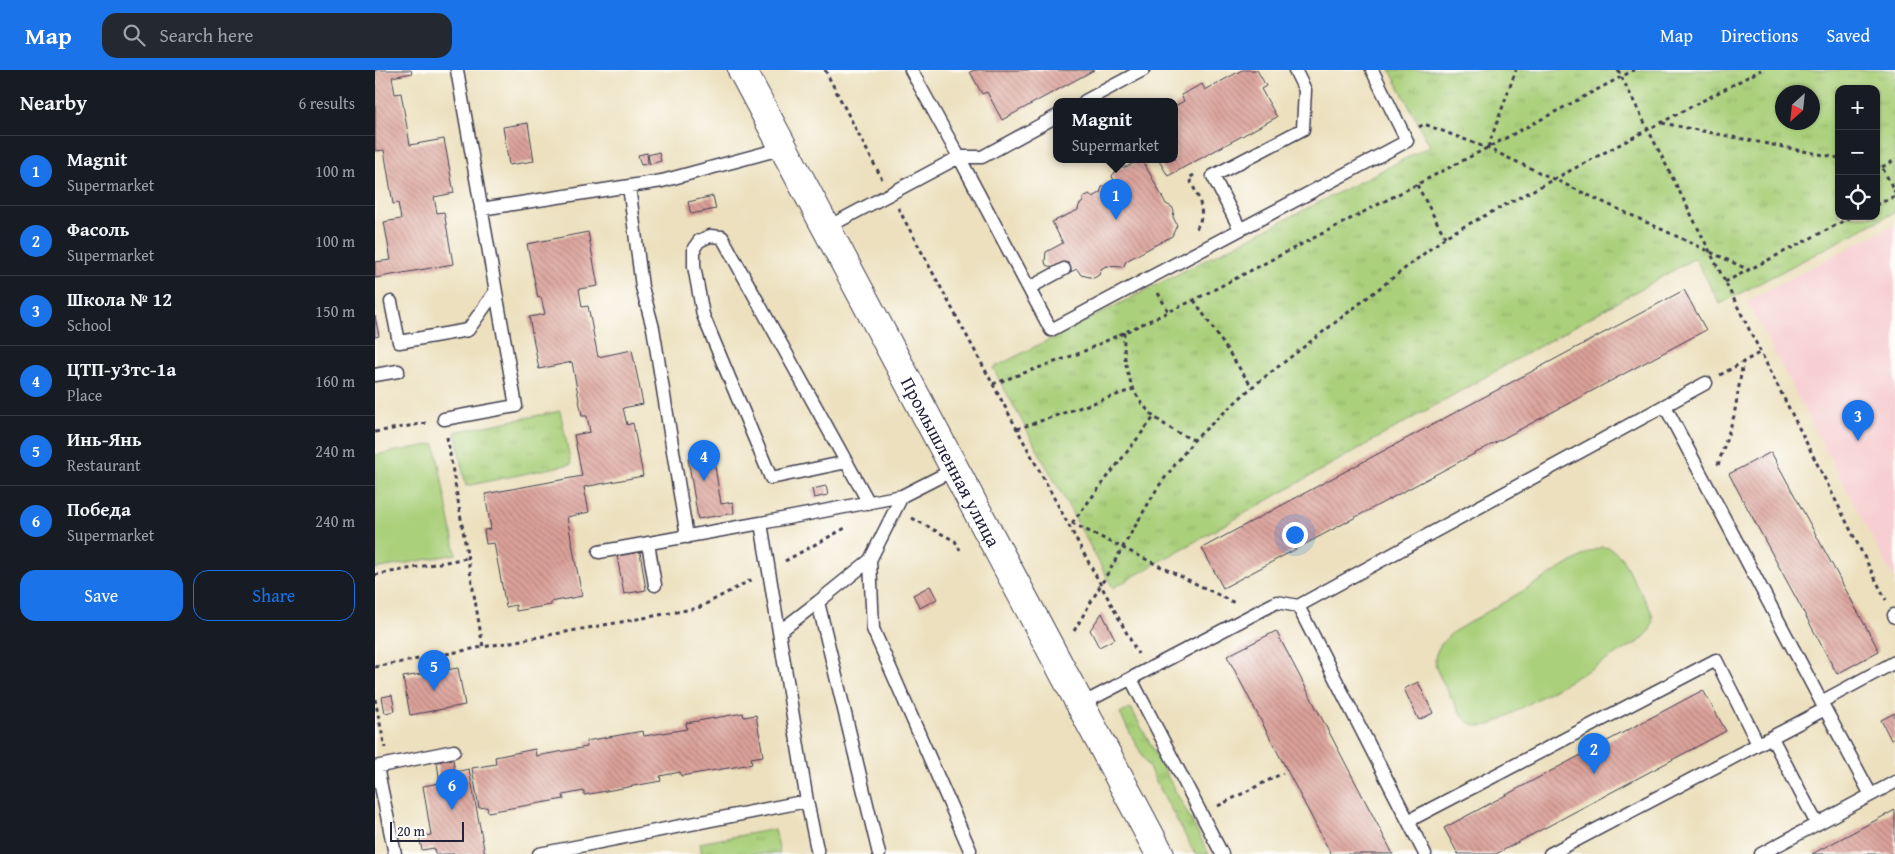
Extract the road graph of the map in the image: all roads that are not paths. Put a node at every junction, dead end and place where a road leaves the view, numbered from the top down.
1 (457, 70) edge
2 (742, 70) edge
3 (911, 70) edge
4 (1295, 70) edge
5 (1372, 70) edge
6 (1138, 71) edge
7 (1090, 98) edge
8 (1053, 118) edge
9 (784, 148) junction
10 (959, 157) junction
11 (629, 186) junction
12 (481, 209) junction
13 (826, 228) junction
14 (1240, 229) junction
15 (1064, 269) dead end
16 (1029, 288) junction
17 (495, 292) junction
18 (391, 302) dead end
19 (398, 371) dead end
20 (375, 375) edge
21 (1706, 383) road end
22 (1665, 406) junction
23 (444, 419) road end
24 (847, 462) junction
25 (955, 469) junction
26 (902, 496) junction
27 (869, 503) junction
28 (761, 523) junction
29 (687, 537) junction
30 (648, 543) junction
31 (599, 552) dead end
32 (869, 560) junction
33 (655, 585) dead end
34 (818, 602) junction
35 (1298, 606) junction
36 (779, 632) junction
37 (1895, 662) edge
38 (1131, 680) junction
39 (1080, 705) junction
40 (1823, 706) junction
41 (1772, 738) junction
42 (1759, 744) junction
43 (455, 751) dead end
44 (376, 767) edge
45 (1895, 782) edge
46 (1871, 795) junction
47 (807, 801) junction
48 (1408, 821) junction
49 (1817, 824) junction
50 (970, 850) dead end
51 (395, 854) edge
52 (539, 854) edge
53 (818, 854) edge
54 (879, 854) edge
55 (1160, 854) edge
56 (1222, 854) edge
57 (1425, 854) edge
58 (1550, 854) edge
59 (1761, 854) edge

1 - 12 lane
2 - 9 street, Промышленная улица
3 - 10 lane
4 - 14 lane
5 - 14 lane
6 - 7 lane
8 - 10 lane
9 - 11 lane
9 - 13 street, Промышленная улица
10 - 13 lane
10 - 16 lane
11 - 12 lane
11 - 29 lane
12 - 17 lane
13 - 25 street, Промышленная улица
14 - 16 lane
15 - 16 lane
17 - 18 lane
17 - 23 lane
19 - 20 lane
21 - 22 lane
22 - 35 lane
22 - 40 lane
24 - 24 lane
24 - 27 lane
25 - 26 lane
25 - 39 street, Промышленная улица
26 - 27 lane
26 - 32 lane
27 - 28 lane
28 - 29 lane
28 - 36 lane
29 - 30 lane
30 - 31 lane
30 - 33 lane
32 - 34 lane
32 - 50 lane
34 - 36 lane
34 - 54 lane
35 - 38 lane
35 - 48 lane
36 - 47 lane
37 - 40 lane
38 - 39 lane
38 - 56 lane
39 - 55 street, Промышленная улица
40 - 41 lane
40 - 46 lane
41 - 42 lane
41 - 49 lane
42 - 48 lane
42 - 58 lane
43 - 44 lane
44 - 51 lane
45 - 46 lane
46 - 49 lane
47 - 52 lane
47 - 53 lane
48 - 57 lane
49 - 59 lane

